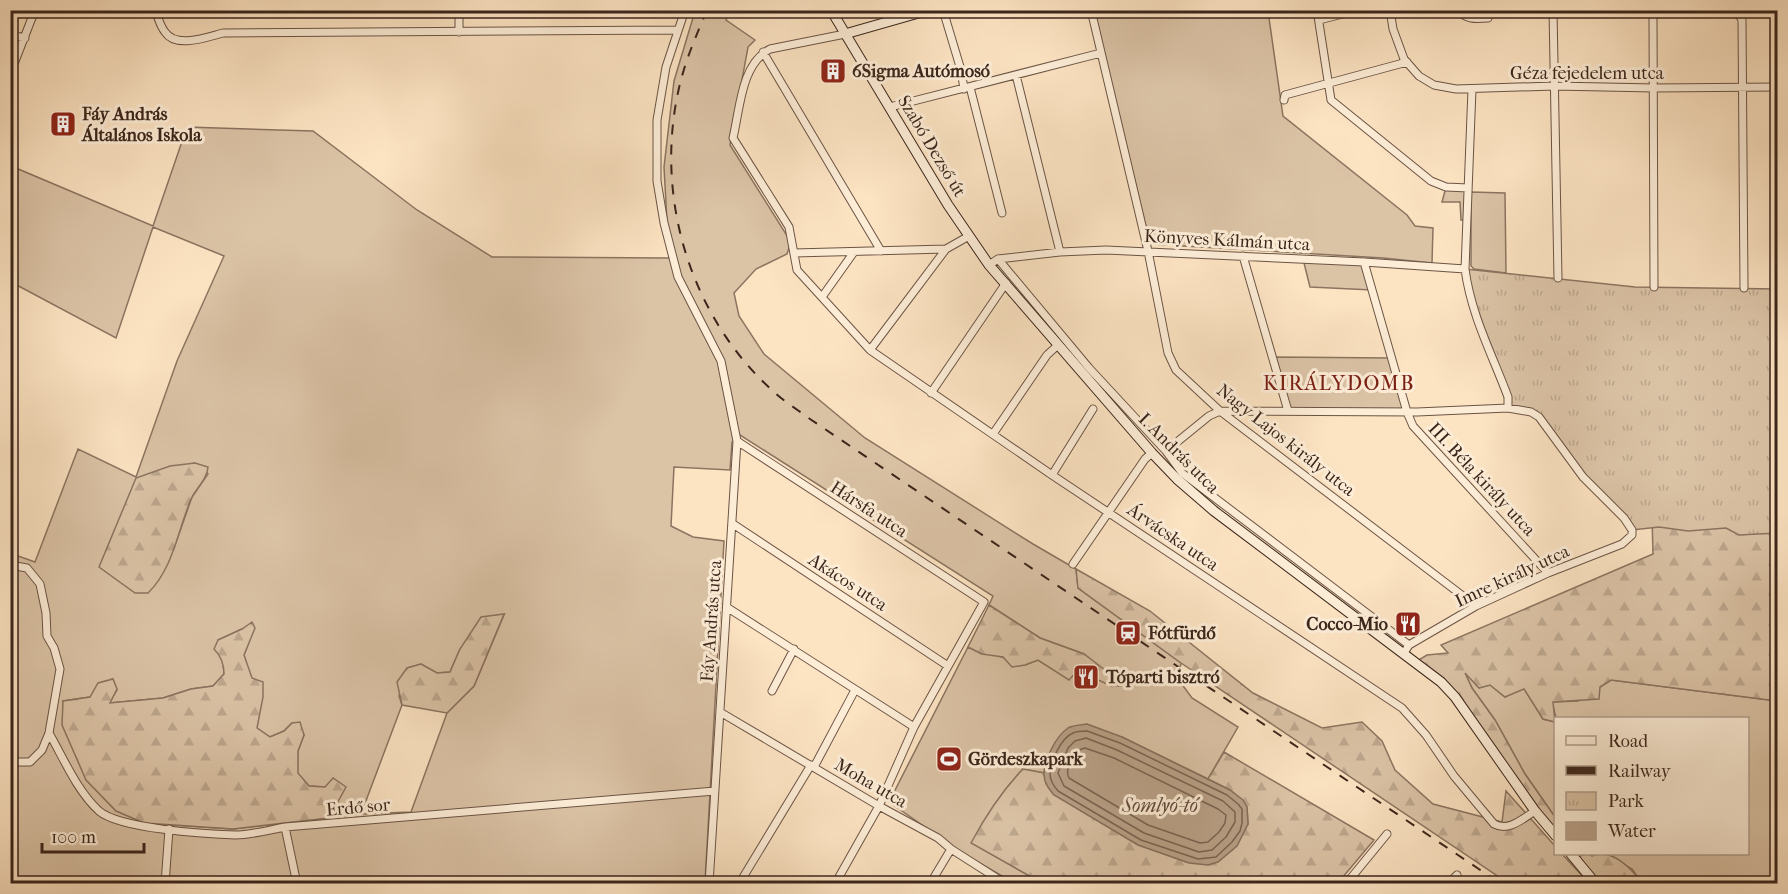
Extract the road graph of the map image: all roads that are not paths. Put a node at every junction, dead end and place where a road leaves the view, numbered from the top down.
1 (35, 10) edge
2 (155, 10) edge
3 (459, 10) edge
4 (685, 10) edge
5 (831, 10) edge
6 (929, 10) edge
7 (943, 10) edge
8 (1091, 10) edge
9 (1317, 10) edge
10 (1358, 10) edge
11 (1390, 10) edge
12 (1458, 10) edge
13 (1553, 10) edge
14 (1488, 18) dead end
15 (1319, 20) junction
16 (677, 30) junction
17 (459, 32) junction
18 (845, 34) junction
19 (10, 35) edge
20 (25, 38) junction
21 (763, 52) junction
22 (1101, 53) junction
23 (1407, 62) junction
24 (10, 74) edge
25 (1016, 75) junction
26 (1328, 83) junction
27 (1554, 86) junction
28 (1778, 87) edge
29 (967, 88) junction
30 (1653, 88) junction
31 (1741, 88) junction
32 (1472, 89) junction
33 (1284, 100) dead end
34 (890, 107) junction
35 (1468, 188) junction
36 (1002, 213) dead end
37 (969, 237) junction
38 (946, 249) junction
39 (881, 251) junction
40 (1148, 251) junction
41 (854, 252) junction
42 (1060, 252) junction
43 (794, 253) junction
44 (1244, 256) junction
45 (998, 259) junction
46 (1364, 262) junction
47 (989, 265) junction
48 (1465, 269) junction
49 (1558, 278) dead end
50 (1006, 283) junction
51 (1654, 287) dead end
52 (1744, 288) dead end
53 (822, 297) junction
54 (1058, 345) junction
55 (870, 350) junction
56 (932, 393) junction
57 (1508, 408) junction
58 (1093, 409) dead end
59 (1220, 411) junction
60 (1288, 411) junction
61 (1407, 412) junction
62 (993, 434) junction
63 (736, 441) junction
64 (1166, 451) junction
65 (1152, 453) junction
66 (1052, 475) junction
67 (1109, 512) junction
68 (733, 524) junction
69 (1072, 564) dead end
70 (10, 565) edge
71 (1548, 573) junction
72 (1476, 606) junction
73 (728, 609) junction
74 (794, 649) junction
75 (1407, 649) junction
76 (948, 666) junction
77 (855, 690) junction
78 (772, 691) dead end
79 (720, 712) junction
80 (914, 727) junction
81 (49, 733) junction
82 (10, 762) edge
83 (812, 766) junction
84 (715, 791) junction
85 (879, 806) junction
86 (1535, 811) junction
87 (285, 827) junction
88 (169, 830) junction
89 (1387, 834) dead end
90 (1554, 834) edge
91 (951, 849) junction
92 (1571, 855) edge
93 (1456, 875) dead end
94 (165, 884) edge
95 (297, 884) edge
96 (710, 884) edge
97 (739, 884) edge
98 (835, 884) edge
99 (930, 884) edge
100 (1006, 884) edge
101 (1346, 884) edge
102 (1448, 884) edge
103 (1596, 884) edge

1 - 20 street
2 - 17 street
3 - 17 street
4 - 16 street, Fáy András utca
5 - 18 main road, Szabó Dezső út
6 - 18 main road
7 - 29 street
8 - 22 street, Nagy Lajos király utca
9 - 15 street
10 - 15 street
11 - 23 street, Géza fejedelem utca
12 - 14 street
13 - 27 street
15 - 26 street
16 - 17 street
16 - 63 street, Fáy András utca
18 - 21 street
18 - 34 main road, Szabó Dezső út
19 - 20 street
20 - 24 street
21 - 39 street
21 - 43 street, Árvácska utca
22 - 25 street
22 - 40 street, Nagy Lajos király utca
23 - 26 street
23 - 32 street, Géza fejedelem utca
25 - 29 street
25 - 42 street
26 - 33 street
26 - 35 street
27 - 30 street, Géza fejedelem utca
27 - 32 street, Géza fejedelem utca
27 - 49 street
28 - 31 street, Géza fejedelem utca
29 - 34 street
29 - 36 street
30 - 31 street, Géza fejedelem utca
30 - 31 street
30 - 51 street
31 - 52 street
32 - 35 street
34 - 37 main road, Szabó Dezső út
35 - 48 street
37 - 38 street
37 - 47 main road, Szabó Dezső út
38 - 39 street
38 - 55 street
39 - 41 street
40 - 42 street, Könyves Kálmán utca
40 - 44 street, Könyves Kálmán utca
40 - 59 street, Nagy Lajos király utca
41 - 43 street
41 - 53 street
42 - 45 street, Könyves Kálmán utca
43 - 53 street, Árvácska utca
44 - 46 street, Könyves Kálmán utca
44 - 60 street
45 - 47 street, Könyves Kálmán utca
45 - 64 street, I. András utca
46 - 48 street, Könyves Kálmán utca
46 - 61 street, III. Béla király utca
47 - 50 main road, I. András utca
48 - 57 street
50 - 54 main road, I. András utca
50 - 56 street
53 - 55 street, Árvácska utca
54 - 62 street
54 - 65 main road, I. András utca
55 - 56 street, Árvácska utca
56 - 62 street, Árvácska utca
57 - 61 street
57 - 71 street, Imre király utca
58 - 66 street
59 - 60 street
59 - 64 street
59 - 72 street, Nagy Lajos király utca
60 - 61 street
61 - 71 street, III. Béla király utca
62 - 66 street, Árvácska utca
63 - 68 street, Fáy András utca
63 - 76 street, Hársfa utca
64 - 75 street, I. András utca
65 - 67 street
65 - 75 main road, I. András utca
66 - 67 street, Árvácska utca
67 - 69 street
67 - 86 street, Árvácska utca
68 - 73 street, Fáy András utca
68 - 76 street, Akácos utca
70 - 81 street
71 - 72 street, Imre király utca
72 - 75 street, Imre király utca
73 - 74 street
73 - 79 street, Fáy András utca
74 - 77 street
74 - 78 street
75 - 86 main road
76 - 80 street
77 - 80 street
77 - 83 street
79 - 83 street, Moha utca
79 - 84 street, Fáy András utca
80 - 85 street
81 - 82 street
81 - 88 street, Erdő sor
83 - 85 street, Moha utca
83 - 97 street
84 - 87 street, Erdő sor
84 - 96 street, Fáy András utca
85 - 91 street, Moha utca
85 - 98 street
86 - 90 main road
87 - 88 street, Erdő sor
87 - 95 street
88 - 94 street
89 - 101 street
91 - 99 street
91 - 100 street, Moha utca
92 - 103 main road
93 - 102 street

